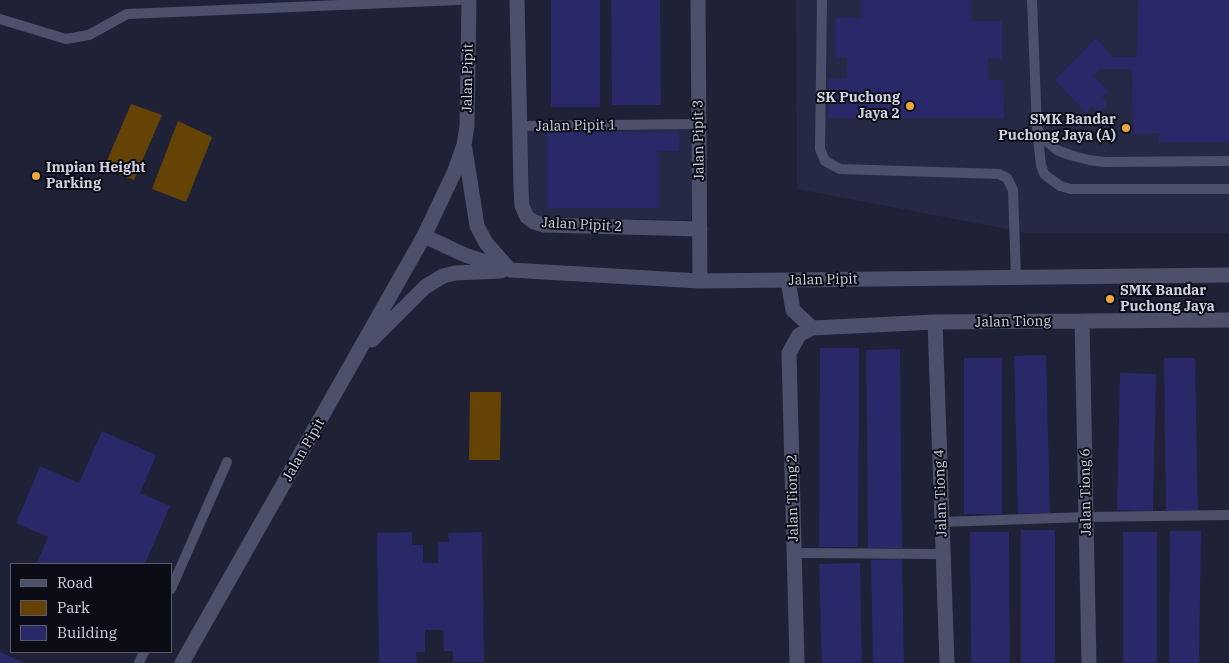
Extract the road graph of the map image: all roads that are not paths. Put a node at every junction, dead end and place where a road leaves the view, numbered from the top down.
1 (458, 0) edge
2 (469, 0) edge
3 (516, 0) edge
4 (698, 0) edge
5 (822, 0) edge
6 (1032, 0) edge
7 (0, 19) edge
8 (699, 124) junction
9 (519, 126) junction
10 (1037, 129) junction
11 (464, 145) junction
12 (1229, 161) edge
13 (1229, 189) edge
14 (700, 229) junction
15 (424, 236) junction
16 (510, 270) junction
17 (1229, 274) edge
18 (1016, 278) junction
19 (700, 281) junction
20 (788, 281) junction
21 (1229, 320) edge
22 (1082, 321) junction
23 (935, 322) junction
24 (806, 331) junction
25 (358, 354) junction
26 (227, 462) dead end
27 (1229, 515) edge
28 (1086, 517) junction
29 (942, 522) junction
30 (794, 553) junction
31 (943, 554) junction
32 (172, 588) edge
33 (182, 663) edge
34 (797, 663) edge
35 (947, 663) edge
36 (1089, 663) edge

1 - 7 lane
2 - 11 street, Jalan Pipit
3 - 9 street, Jalan Pipit 1
4 - 8 street, Jalan Pipit 3
5 - 18 lane
6 - 10 lane
8 - 9 lane, Jalan Pipit 1
8 - 14 street, Jalan Pipit 3
9 - 14 street, Jalan Pipit 2
10 - 12 lane
10 - 13 lane
11 - 15 street, Jalan Pipit
11 - 16 street
14 - 19 street, Jalan Pipit 3
15 - 16 street, Jalan Pipit
15 - 25 street, Jalan Pipit
16 - 19 street, Jalan Pipit
16 - 25 street
17 - 18 street, Jalan Pipit
18 - 20 street, Jalan Pipit
19 - 20 street, Jalan Pipit
20 - 24 street
21 - 22 street, Jalan Tiong
22 - 23 street, Jalan Tiong
22 - 28 street, Jalan Tiong 6
23 - 24 street, Jalan Tiong
23 - 29 street, Jalan Tiong 4
24 - 30 street, Jalan Tiong 2
25 - 33 street, Jalan Pipit
26 - 32 lane
27 - 28 lane
28 - 29 lane
28 - 36 street, Jalan Tiong 6
29 - 31 street, Jalan Tiong 4
30 - 31 lane
30 - 34 street, Jalan Tiong 2
31 - 35 street, Jalan Tiong 4

